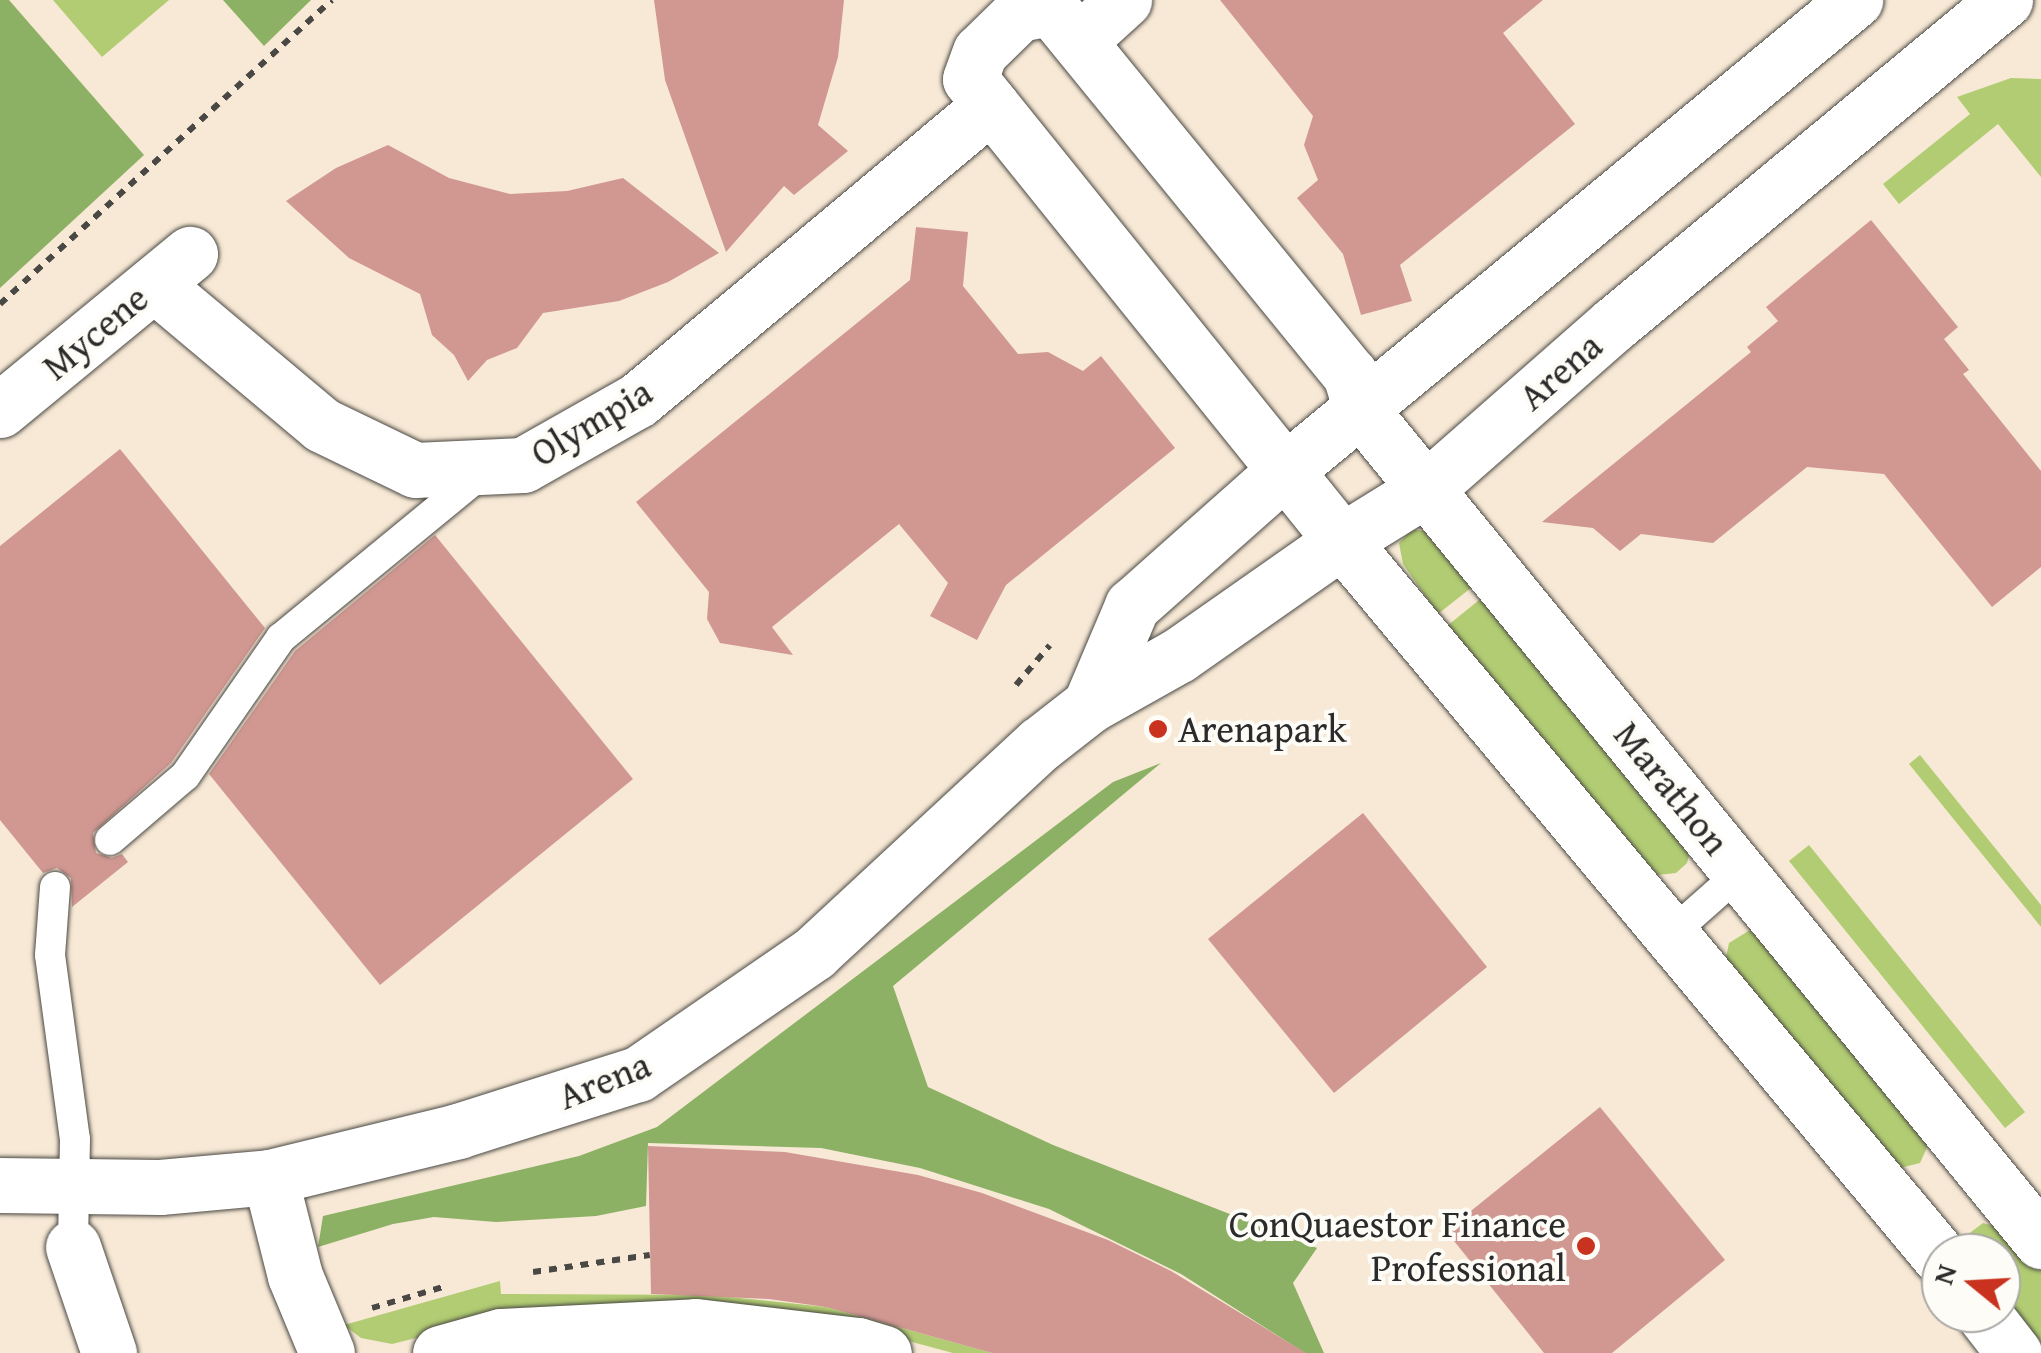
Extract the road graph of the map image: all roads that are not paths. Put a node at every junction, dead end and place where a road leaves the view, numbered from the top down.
1 (1124, 0) edge
2 (1855, 0) edge
3 (2005, 0) edge
4 (1078, 41) junction
5 (991, 105) junction
6 (172, 268) joint
7 (0, 410) edge
8 (1360, 410) junction
9 (489, 467) junction
10 (1285, 472) junction
11 (1426, 489) junction
12 (1342, 541) junction
13 (1090, 705) junction
14 (110, 840) dead end
15 (1741, 872) junction
16 (55, 887) dead end
17 (1672, 933) junction
18 (1981, 1168) junction
19 (270, 1177) junction
20 (0, 1185) edge
21 (74, 1186) junction
22 (1904, 1210) junction
23 (1922, 1233) edge
24 (2041, 1241) edge
25 (73, 1247) joint
26 (1998, 1333) edge
27 (109, 1353) edge
28 (327, 1353) edge
29 (440, 1353) edge
30 (884, 1353) edge
31 (2014, 1353) edge

1 - 4 street
2 - 8 street, Arena
3 - 11 street, Arena
4 - 5 street
4 - 8 street
5 - 9 street, Olympia
5 - 10 street
6 - 7 street, Mycene
6 - 9 street, Olympia
8 - 10 street, Arena
8 - 11 street, Marathon
9 - 14 lane
10 - 12 street
10 - 13 street, Arena
11 - 12 street, Arena
11 - 15 street, Marathon
12 - 13 street, Arena
12 - 17 street
13 - 19 street, Arena
15 - 17 lane
15 - 18 street, Marathon
16 - 21 lane
17 - 22 street
18 - 22 street
18 - 24 street, Marathon
19 - 21 street, Arena
19 - 28 street
20 - 21 street, Arena
21 - 25 lane
22 - 23 street
25 - 27 street
26 - 31 street
29 - 30 street

